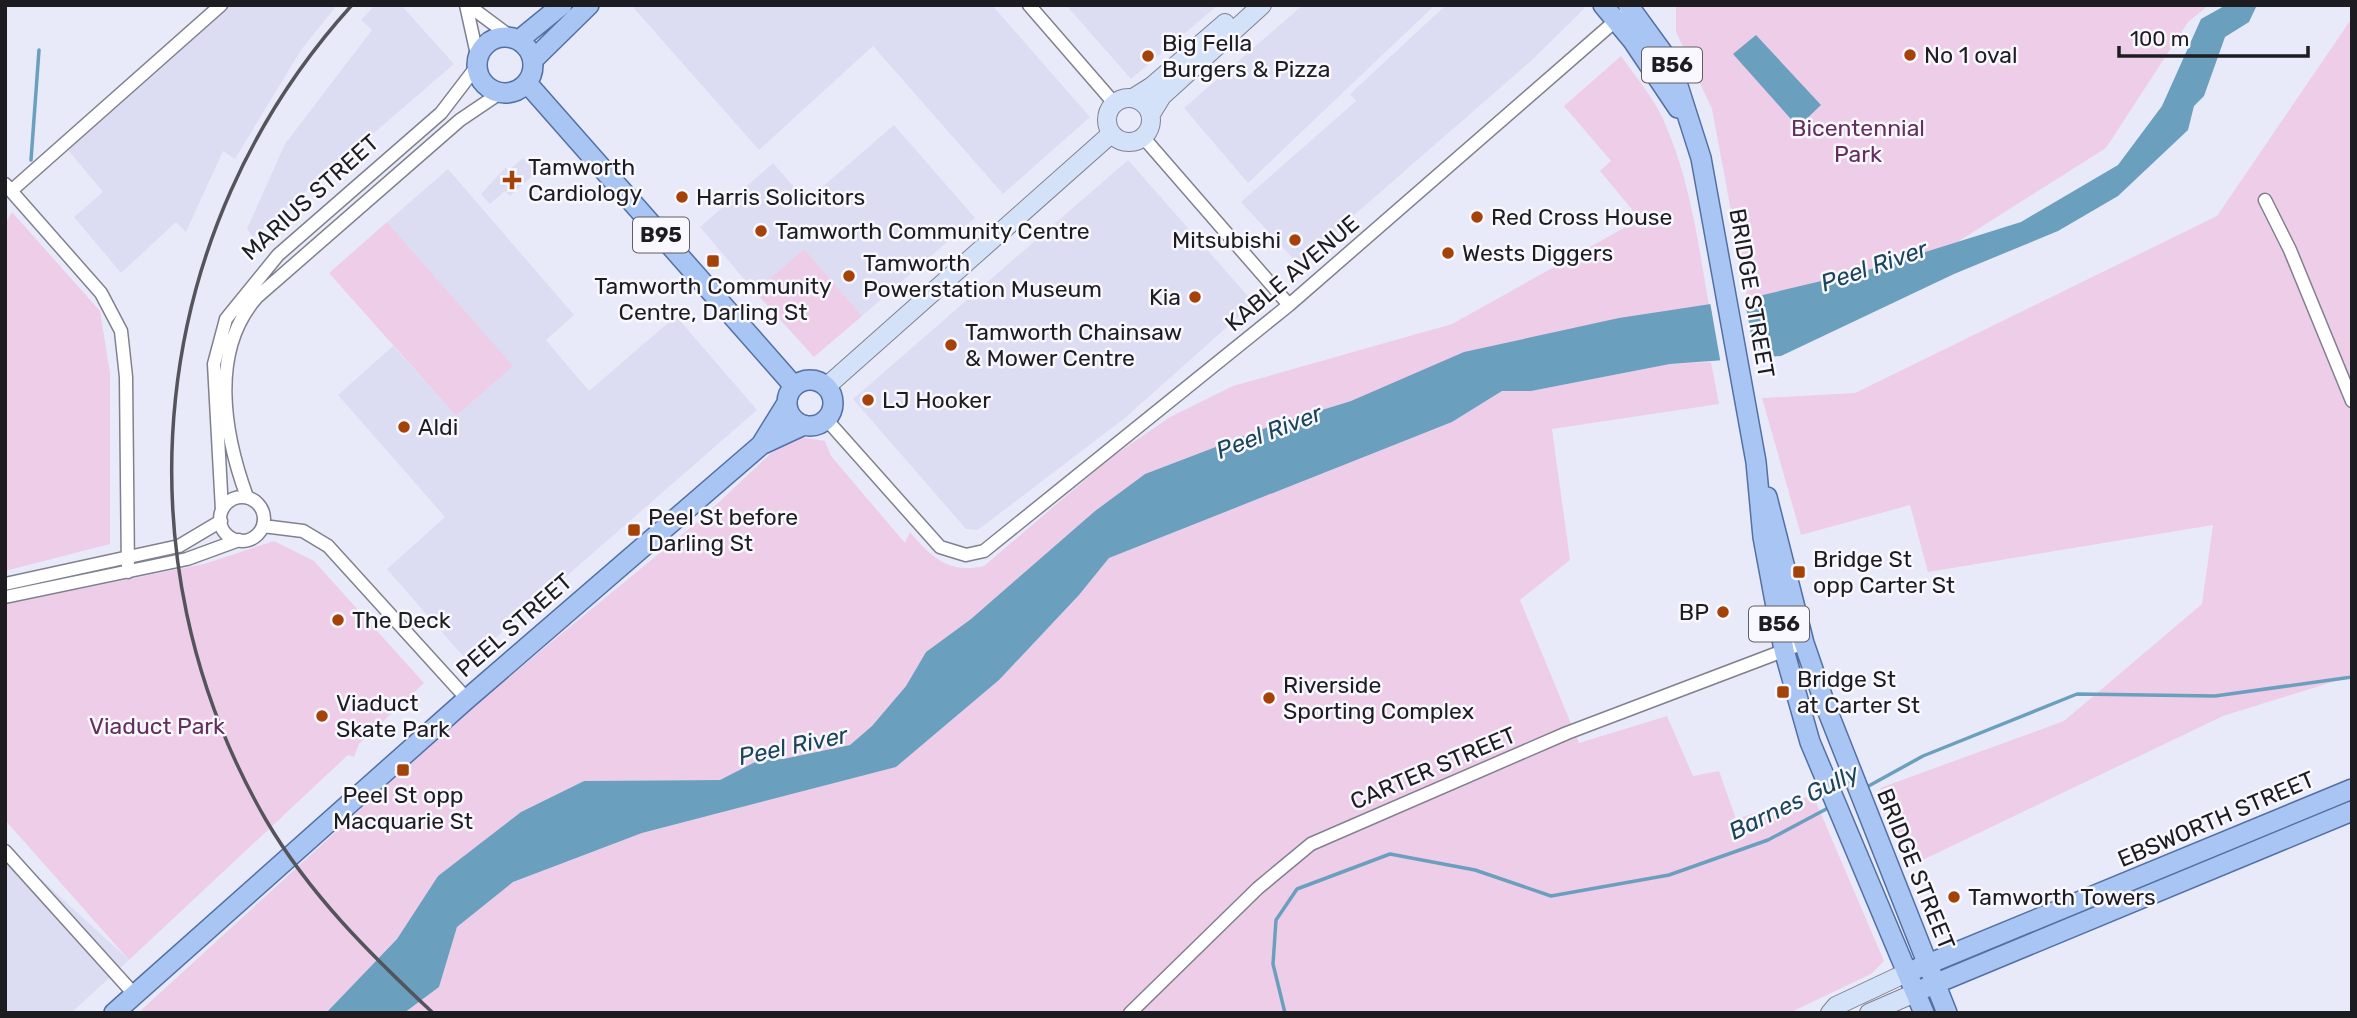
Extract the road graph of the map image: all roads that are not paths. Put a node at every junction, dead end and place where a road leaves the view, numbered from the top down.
1 (221, 5) edge
2 (467, 5) edge
3 (562, 5) edge
4 (589, 5) edge
5 (1029, 5) edge
6 (1246, 5) edge
7 (1262, 5) edge
8 (1622, 9) edge
9 (515, 38) junction
10 (533, 60) junction
11 (477, 62) junction
12 (527, 83) junction
13 (500, 93) junction
14 (1133, 98) junction
15 (1114, 103) junction
16 (1151, 114) junction
17 (1111, 134) junction
18 (1143, 137) junction
19 (8, 188) edge
20 (2266, 200) dead end
21 (1289, 304) junction
22 (826, 387) junction
23 (791, 394) junction
24 (2352, 401) edge
25 (826, 419) junction
26 (804, 425) junction
27 (761, 444) junction
28 (1756, 462) junction
29 (247, 497) junction
30 (221, 515) junction
31 (263, 526) junction
32 (239, 540) junction
33 (126, 557) junction
34 (128, 572) junction
35 (5, 584) edge
36 (5, 597) edge
37 (1804, 643) junction
38 (1784, 650) junction
39 (467, 699) junction
40 (2352, 789) edge
41 (2352, 811) edge
42 (5, 851) edge
43 (1928, 964) junction
44 (1906, 973) junction
45 (1936, 984) junction
46 (1915, 993) junction
47 (134, 994) junction
48 (114, 1013) edge
49 (1130, 1013) edge
50 (1830, 1013) edge
51 (1869, 1013) edge
52 (1924, 1013) edge
53 (1947, 1013) edge

1 - 19 street
2 - 9 street
2 - 11 street
3 - 9 main road
4 - 10 main road
5 - 15 street
6 - 14 main road
7 - 16 main road
8 - 21 street, KABLE AVENUE
8 - 28 main road, BRIDGE STREET / B56
9 - 10 main road
9 - 11 main road
10 - 12 main road
11 - 13 main road
11 - 30 street, MARIUS STREET
12 - 13 main road
12 - 23 main road, B95
13 - 29 street, MARIUS STREET
14 - 15 main road
14 - 16 main road
15 - 17 main road
16 - 18 main road
17 - 18 main road
17 - 22 main road
18 - 21 street
19 - 33 street
20 - 24 street
21 - 25 street, KABLE AVENUE
22 - 23 main road
22 - 25 main road
23 - 26 main road, B95
23 - 27 main road, PEEL STREET
25 - 26 main road
26 - 27 main road, PEEL STREET
27 - 39 main road, PEEL STREET
28 - 37 main road, BRIDGE STREET / B56
28 - 38 main road, BRIDGE STREET / B56
29 - 30 street
29 - 31 street
30 - 32 street
30 - 33 street
31 - 32 street
31 - 39 street
32 - 34 street
33 - 34 street
33 - 35 street
34 - 36 street
37 - 38 street, CARTER STREET
37 - 43 main road, BRIDGE STREET / B56
38 - 44 main road, BRIDGE STREET / B56
38 - 49 street, CARTER STREET
39 - 47 main road, PEEL STREET
40 - 43 main road, EBSWORTH STREET
41 - 45 main road, EBSWORTH STREET
42 - 47 street
43 - 44 main road, EBSWORTH STREET
43 - 45 main road, BRIDGE STREET / B56
44 - 46 main road, BRIDGE STREET / B56
44 - 50 main road, EBSWORTH STREET
45 - 46 main road, EBSWORTH STREET
45 - 53 main road, BRIDGE STREET / B56
46 - 51 main road, EBSWORTH STREET
46 - 52 main road, BRIDGE STREET / B56
47 - 48 main road, PEEL STREET

